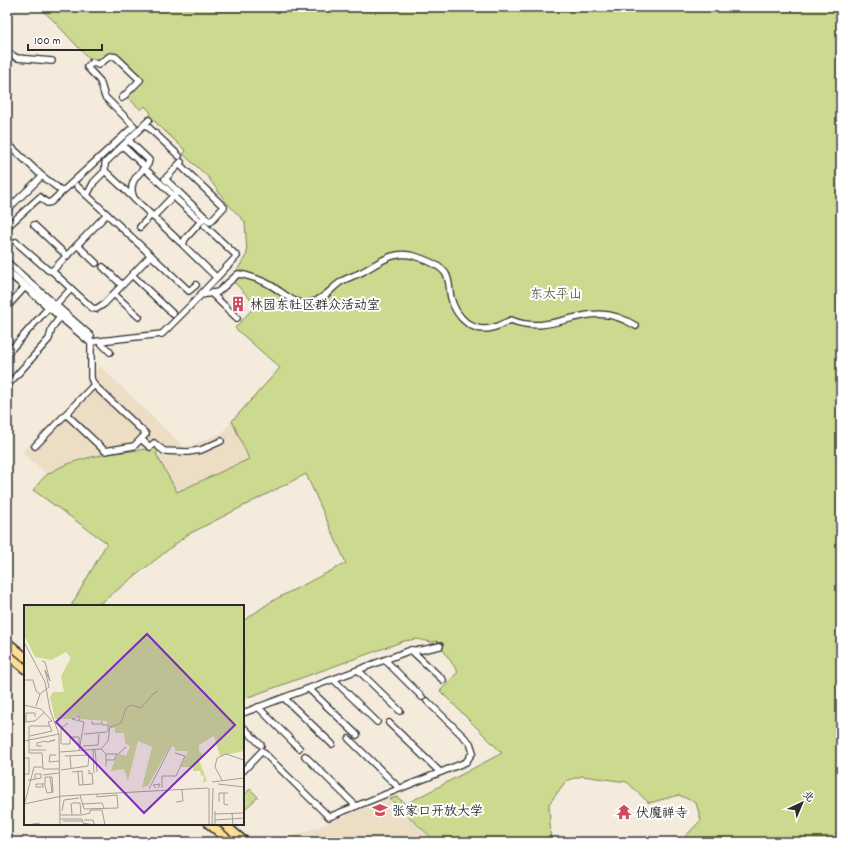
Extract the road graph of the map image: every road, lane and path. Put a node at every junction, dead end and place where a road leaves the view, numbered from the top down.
1 (7, 52) edge
2 (52, 61) dead end
3 (122, 98) dead end
4 (128, 140) junction
5 (7, 143) edge
6 (123, 146) junction
7 (180, 161) junction
8 (143, 166) junction
9 (104, 171) junction
10 (42, 176) junction
11 (77, 186) dead end
12 (62, 191) junction
13 (174, 194) junction
14 (87, 195) junction
15 (135, 200) junction
16 (7, 210) edge
17 (107, 214) junction
18 (152, 216) junction
19 (205, 217) junction
20 (198, 219) dead end
21 (34, 225) dead end
22 (205, 226) dead end
23 (7, 227) edge
24 (140, 227) dead end
25 (16, 242) dead end
26 (180, 242) dead end
27 (77, 245) junction
28 (151, 255) junction
29 (67, 256) junction
30 (7, 262) edge
31 (96, 263) dead end
32 (103, 267) dead end
33 (7, 271) edge
34 (52, 271) junction
35 (132, 275) junction
36 (216, 277) junction
37 (122, 285) junction
38 (196, 285) dead end
39 (25, 287) junction
40 (71, 289) junction
41 (211, 293) junction
42 (114, 294) junction
43 (201, 294) junction
44 (52, 306) junction
45 (7, 307) edge
46 (173, 314) dead end
47 (60, 317) junction
48 (139, 317) dead end
49 (236, 318) dead end
50 (636, 326) dead end
51 (91, 339) junction
52 (109, 340) junction
53 (102, 344) dead end
54 (7, 354) edge
55 (94, 385) junction
56 (7, 386) edge
57 (66, 414) junction
58 (141, 439) junction
59 (221, 441) dead end
60 (35, 446) dead end
61 (7, 642) edge
62 (440, 646) dead end
63 (412, 650) junction
64 (7, 654) edge
65 (24, 656) edge
66 (386, 661) junction
67 (24, 668) edge
68 (359, 671) junction
69 (334, 680) junction
70 (443, 680) dead end
71 (309, 689) junction
72 (422, 697) dead end
73 (284, 698) junction
74 (427, 701) dead end
75 (258, 708) junction
76 (400, 711) dead end
77 (244, 713) edge
78 (377, 722) dead end
79 (389, 723) dead end
80 (244, 728) edge
81 (356, 735) dead end
82 (349, 739) dead end
83 (332, 744) dead end
84 (260, 745) dead end
85 (299, 748) dead end
86 (305, 756) dead end
87 (244, 770) edge
88 (440, 772) junction
89 (399, 788) junction
90 (356, 806) junction
91 (210, 825) edge
92 (225, 825) edge
93 (236, 834) junction
94 (230, 841) edge
95 (245, 842) edge

1 - 2 street
3 - 12 street
4 - 6 street
4 - 7 street
4 - 8 street
5 - 10 street
6 - 8 street
6 - 9 street
7 - 13 street
7 - 19 street
8 - 13 street
8 - 15 street
9 - 14 street
9 - 15 street
10 - 12 street
10 - 16 street
11 - 14 street
12 - 23 street
13 - 18 street
13 - 19 street
13 - 20 street
14 - 17 street
15 - 18 street
17 - 27 street
17 - 28 street
18 - 24 street
18 - 26 street
19 - 36 street
21 - 29 street
22 - 36 street
25 - 34 street
27 - 29 street
27 - 31 street
28 - 35 street
28 - 38 street
29 - 34 street
30 - 44 street
32 - 37 street
33 - 39 street
34 - 40 street
35 - 37 street
35 - 46 street
36 - 43 street
37 - 42 street
39 - 44 street
39 - 45 street
40 - 42 street
40 - 44 street
41 - 43 street
41 - 49 street
41 - 50 street
42 - 48 street
43 - 52 street
44 - 47 street
44 - 51 street
44 - 54 street
47 - 51 street
47 - 56 street
51 - 52 street
51 - 55 street
52 - 53 street
55 - 57 street
55 - 58 street
57 - 58 street
57 - 60 street
58 - 59 street
61 - 65 main road
62 - 63 street
63 - 66 street
63 - 70 street
64 - 67 main road
66 - 68 street
66 - 72 street
68 - 69 street
68 - 76 street
69 - 71 street
69 - 78 street
71 - 73 street
71 - 81 street
73 - 75 street
73 - 83 street
74 - 88 street
75 - 77 street
75 - 85 street
79 - 88 street
80 - 84 street
82 - 89 street
86 - 90 street
87 - 90 street
88 - 89 street
89 - 90 street
91 - 94 main road
92 - 93 main road
93 - 94 main road
93 - 95 main road

